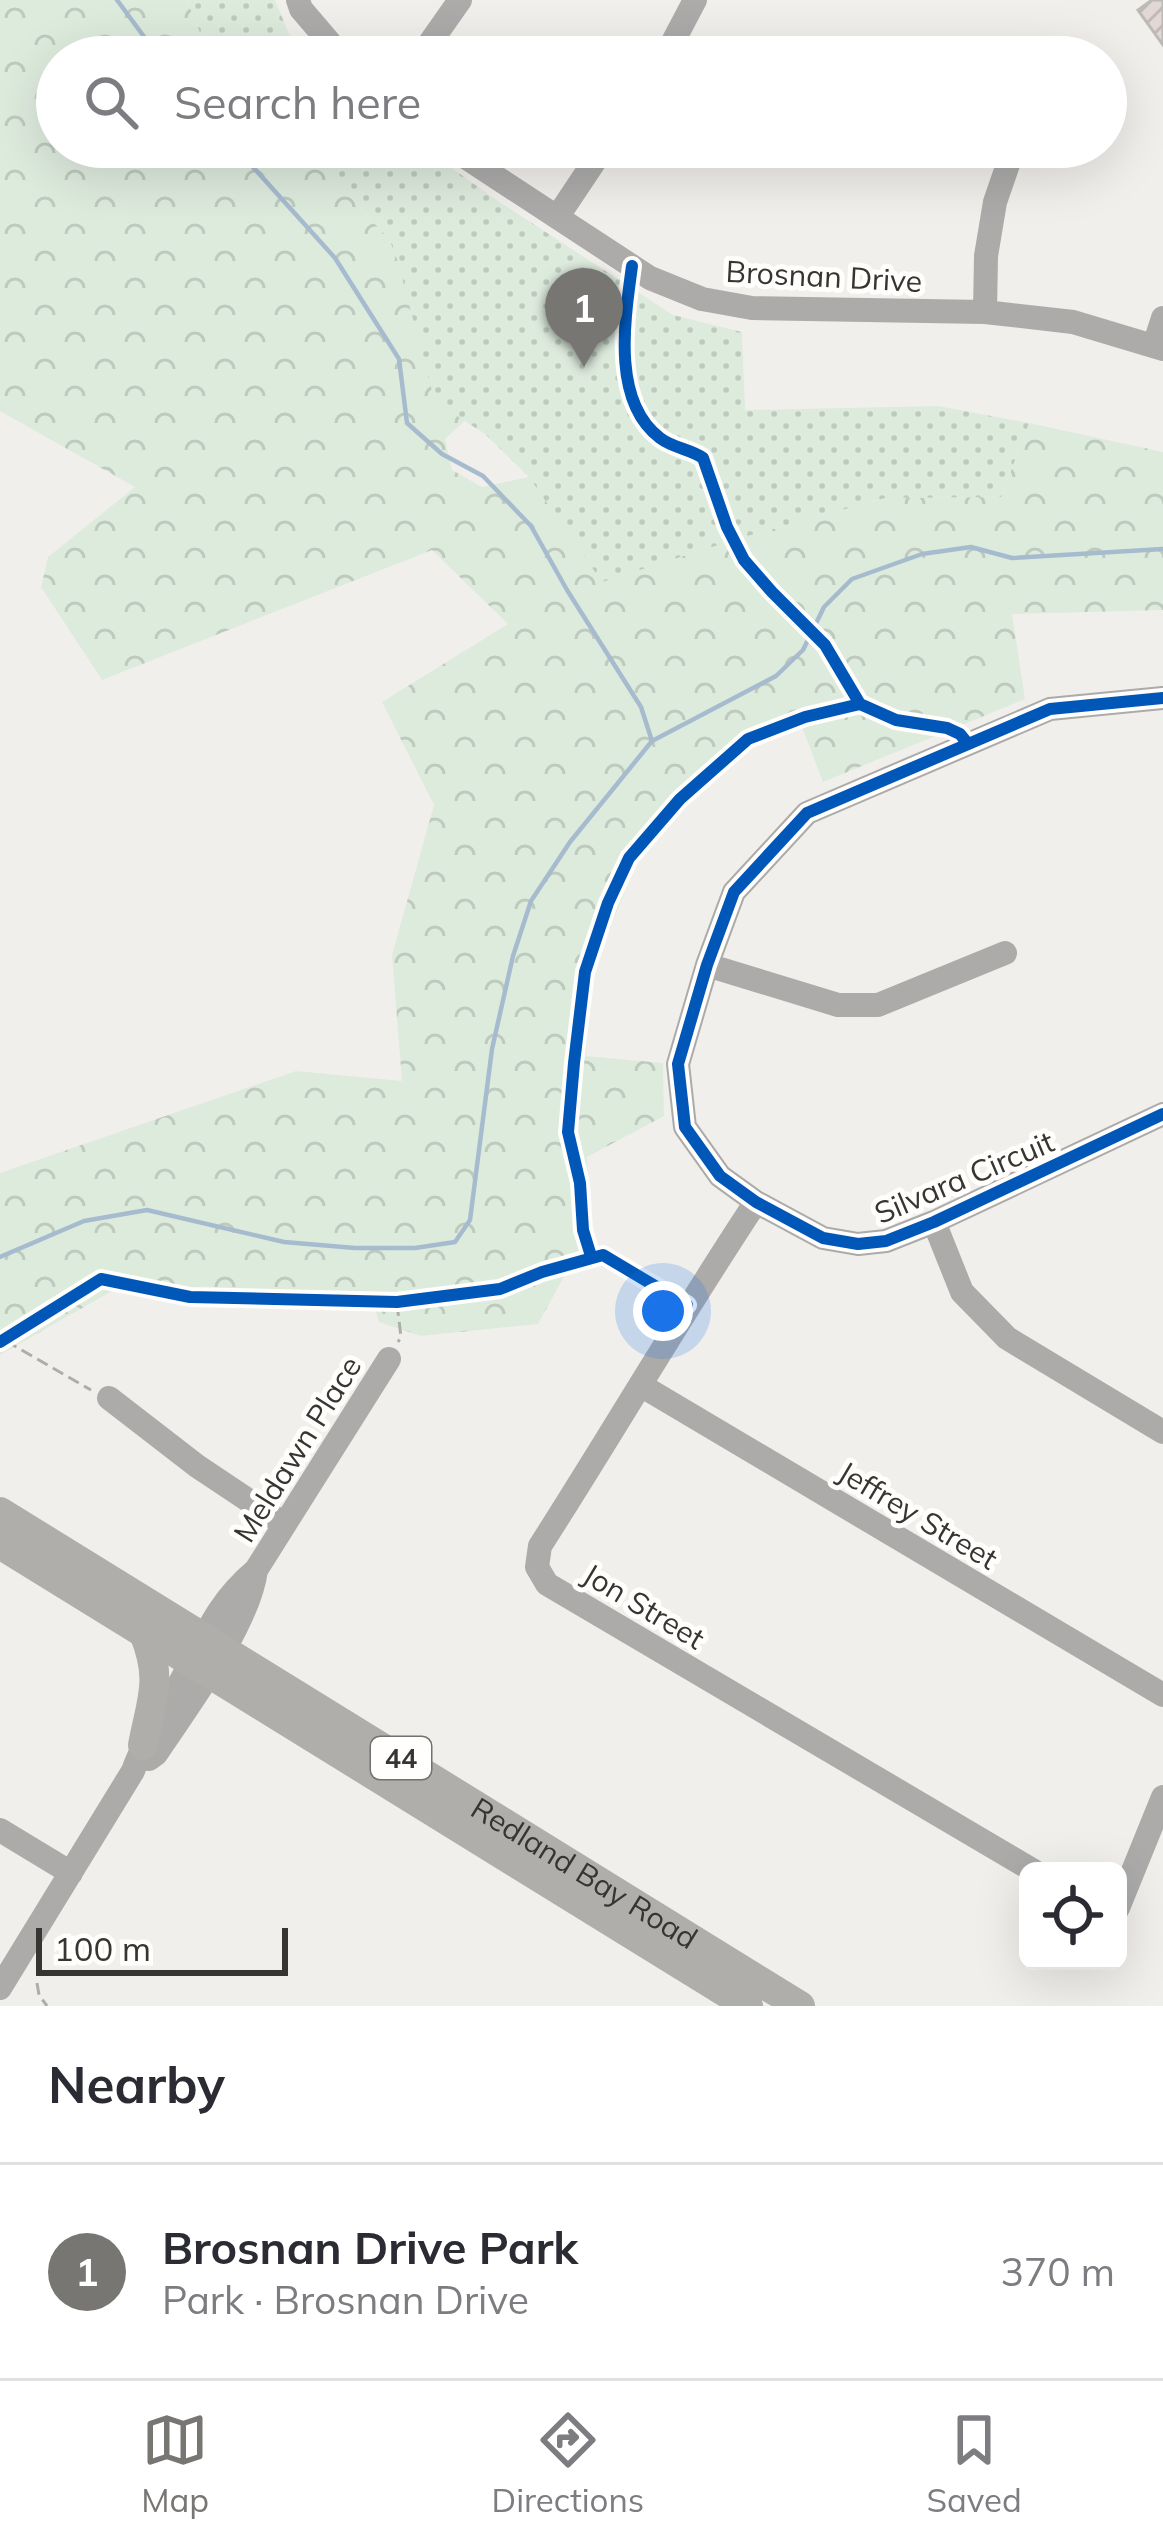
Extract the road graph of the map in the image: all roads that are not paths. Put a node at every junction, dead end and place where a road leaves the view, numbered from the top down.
1 (298, 0) edge
2 (460, 0) edge
3 (695, 0) edge
4 (324, 36) edge
5 (435, 36) edge
6 (677, 36) edge
7 (483, 168) edge
8 (590, 168) edge
9 (1007, 168) edge
10 (558, 215) junction
11 (986, 312) junction
12 (1163, 318) edge
13 (1158, 348) edge
14 (1163, 698) edge
15 (1005, 953) dead end
16 (707, 965) junction
17 (1163, 1114) edge
18 (756, 1202) junction
19 (934, 1222) junction
20 (389, 1359) road end
21 (642, 1386) junction
22 (109, 1397) road end
23 (1163, 1432) edge
24 (0, 1512) edge
25 (284, 1524) junction
26 (0, 1544) edge
27 (144, 1633) junction
28 (207, 1655) junction
29 (1163, 1695) edge
30 (138, 1758) junction
31 (1163, 1797) edge
32 (0, 1830) edge
33 (1019, 1862) edge
34 (71, 1874) junction
35 (1127, 1886) edge
36 (0, 1988) edge
37 (748, 2006) edge
38 (800, 2006) edge

1 - 4 street
2 - 5 street
3 - 6 street
7 - 10 street, Brosnan Drive
8 - 10 street
9 - 11 street
10 - 11 street, Brosnan Drive
11 - 13 street, Brosnan Drive
12 - 13 street
14 - 16 street, Silvara Circuit
15 - 16 street
16 - 18 street, Silvara Circuit
17 - 19 street, Silvara Circuit
18 - 19 street, Silvara Circuit
18 - 21 street, Jon Street
19 - 23 street
20 - 25 street, Meldawn Place
21 - 29 street, Jeffrey Street
21 - 33 street, Jon Street
22 - 25 street
24 - 28 main road, Redland Bay Road / 44
25 - 28 street, Meldawn Place
26 - 27 main road, Redland Bay Road / 44
27 - 28 main road, Redland Bay Road / 44
27 - 30 main road
28 - 30 street, Meldawn Place
28 - 37 main road, Redland Bay Road / 44
28 - 38 main road, Redland Bay Road / 44
30 - 34 street, Meldawn Place
31 - 35 street
32 - 34 street
34 - 36 street, Meldawn Place

